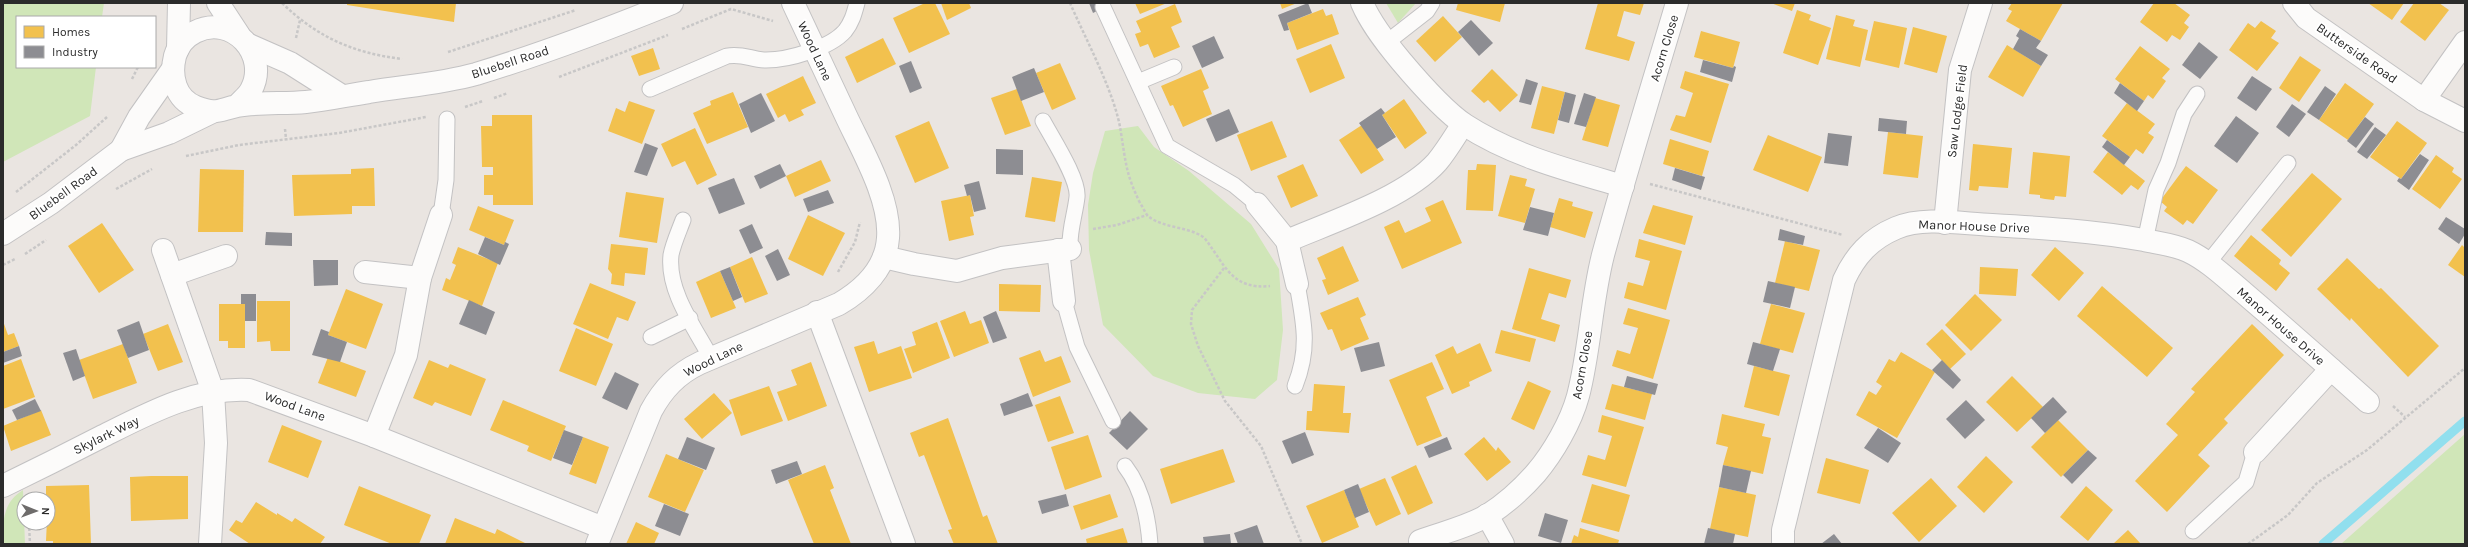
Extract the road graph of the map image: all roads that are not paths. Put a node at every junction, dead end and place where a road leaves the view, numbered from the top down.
1 (179, 3) edge
2 (218, 3) edge
3 (672, 3) edge
4 (857, 3) edge
5 (1362, 3) edge
6 (1432, 3) edge
7 (1678, 3) edge
8 (1981, 3) edge
9 (2294, 3) edge
10 (1103, 7) dead end
11 (796, 10) edge
12 (244, 40) junction
13 (2465, 42) edge
14 (1386, 43) junction
15 (178, 49) junction
16 (815, 50) junction
17 (1174, 67) dead end
18 (172, 70) junction
19 (1138, 82) junction
20 (650, 89) dead end
21 (2197, 94) dead end
22 (342, 96) junction
23 (2424, 100) junction
24 (237, 106) junction
25 (212, 112) junction
26 (447, 119) dead end
27 (1044, 121) dead end
28 (2465, 121) edge
29 (1463, 124) junction
30 (121, 150) junction
31 (2288, 163) dead end
32 (1623, 182) junction
33 (1257, 204) joint
34 (441, 215) joint
35 (682, 220) dead end
36 (1945, 223) junction
37 (3, 234) edge
38 (2146, 241) junction
39 (1287, 242) junction
40 (1065, 244) junction
41 (162, 250) dead end
42 (226, 256) dead end
43 (884, 257) junction
44 (2208, 263) junction
45 (365, 272) dead end
46 (172, 275) junction
47 (420, 278) junction
48 (1297, 284) joint
49 (1064, 301) joint
50 (817, 312) junction
51 (690, 318) junction
52 (651, 337) dead end
53 (711, 358) junction
54 (2331, 369) junction
55 (1295, 386) dead end
56 (213, 392) junction
57 (2368, 402) dead end
58 (1113, 421) dead end
59 (374, 436) junction
60 (2255, 452) joint
61 (1125, 466) dead end
62 (3, 486) edge
63 (1487, 515) junction
64 (2194, 531) dead end
65 (600, 536) edge
66 (1416, 542) edge
67 (210, 544) edge
68 (904, 544) edge
69 (1150, 544) edge
70 (1503, 544) edge
71 (1783, 544) edge

1 - 15 street
2 - 12 street
3 - 22 street, Bluebell Road
4 - 16 lane
5 - 14 street
6 - 14 lane
7 - 32 street, Acorn Close
8 - 36 street, Saw Lodge Field
9 - 23 street, Butterside Road
10 - 19 lane
11 - 16 street, Wood Lane
12 - 15 street, Bluebell Road
12 - 22 street, Bluebell Road
12 - 24 street, Bluebell Road
13 - 23 street
14 - 29 street
15 - 18 street, Bluebell Road
16 - 20 lane
16 - 43 street, Wood Lane
17 - 19 lane
18 - 25 street, Bluebell Road
18 - 30 street, Bluebell Road
19 - 33 lane
21 - 38 lane
22 - 24 street, Bluebell Road
23 - 28 street, Butterside Road
24 - 25 street, Bluebell Road
25 - 30 street, Bluebell Road
26 - 34 lane
27 - 40 lane
29 - 32 street
29 - 39 street
30 - 37 street, Bluebell Road
31 - 44 lane
32 - 63 street, Acorn Close
33 - 39 street
34 - 47 street
35 - 51 lane
36 - 38 street, Manor House Drive
36 - 71 street, Manor House Drive
38 - 44 street, Manor House Drive
39 - 48 street
40 - 43 street
40 - 49 street
41 - 46 street
42 - 46 street
43 - 50 street, Wood Lane
44 - 54 street, Manor House Drive
45 - 47 street
46 - 56 street
47 - 59 street
48 - 55 lane
49 - 58 lane
50 - 53 street, Wood Lane
50 - 68 street
51 - 52 lane
51 - 53 lane
53 - 65 street, Wood Lane
54 - 57 street, Manor House Drive
54 - 60 street, Manor House Drive
56 - 59 street, Wood Lane
56 - 62 street, Skylark Way
56 - 67 street
59 - 65 street, Wood Lane
60 - 64 lane
61 - 69 lane
63 - 66 street, Acorn Close
63 - 70 street

